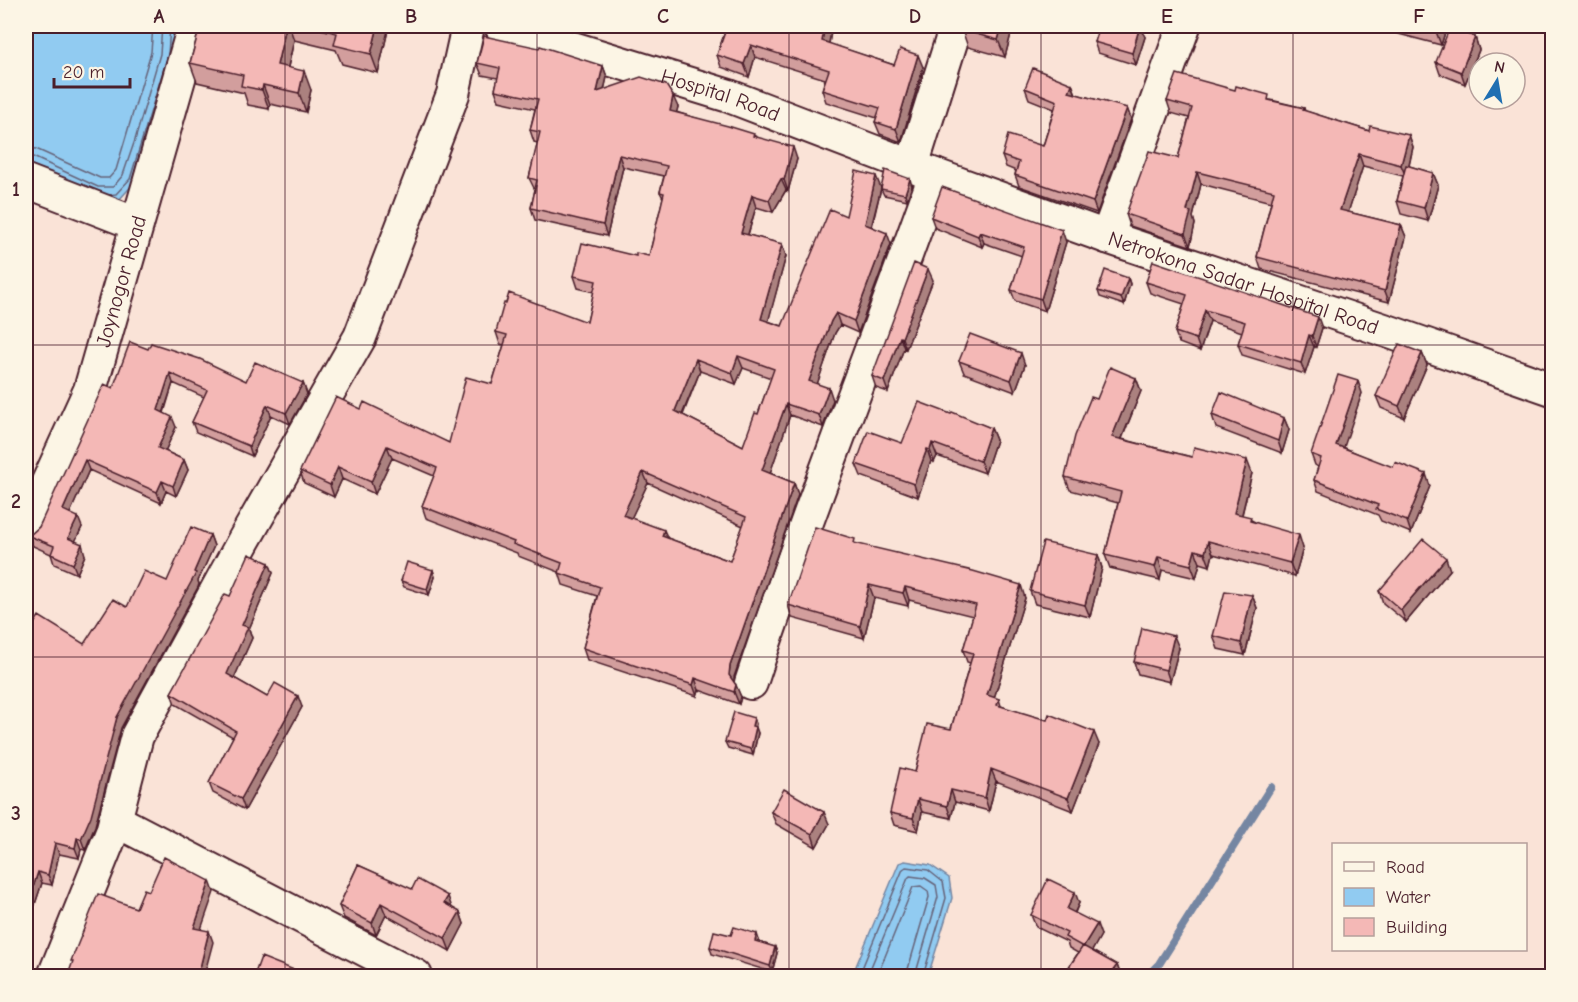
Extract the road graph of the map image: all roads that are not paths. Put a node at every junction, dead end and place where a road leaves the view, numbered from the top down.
1 (194, 26) edge
2 (468, 26) edge
3 (501, 26) edge
4 (956, 26) edge
5 (1184, 26) edge
6 (923, 170) junction
7 (26, 181) edge
8 (137, 224) junction
9 (1107, 237) junction
10 (1552, 389) edge
11 (26, 530) edge
12 (751, 683) dead end
13 (116, 820) junction
14 (54, 976) edge
15 (416, 976) edge

1 - 8 street, Joynogor Road
2 - 13 street
3 - 6 street, Hospital Road
4 - 6 street
5 - 9 street
6 - 9 street, Netrokona Sadar Hospital Road
6 - 12 street
7 - 8 street
8 - 11 street, Joynogor Road
9 - 10 street, Netrokona Sadar Hospital Road
13 - 14 street
13 - 15 street

